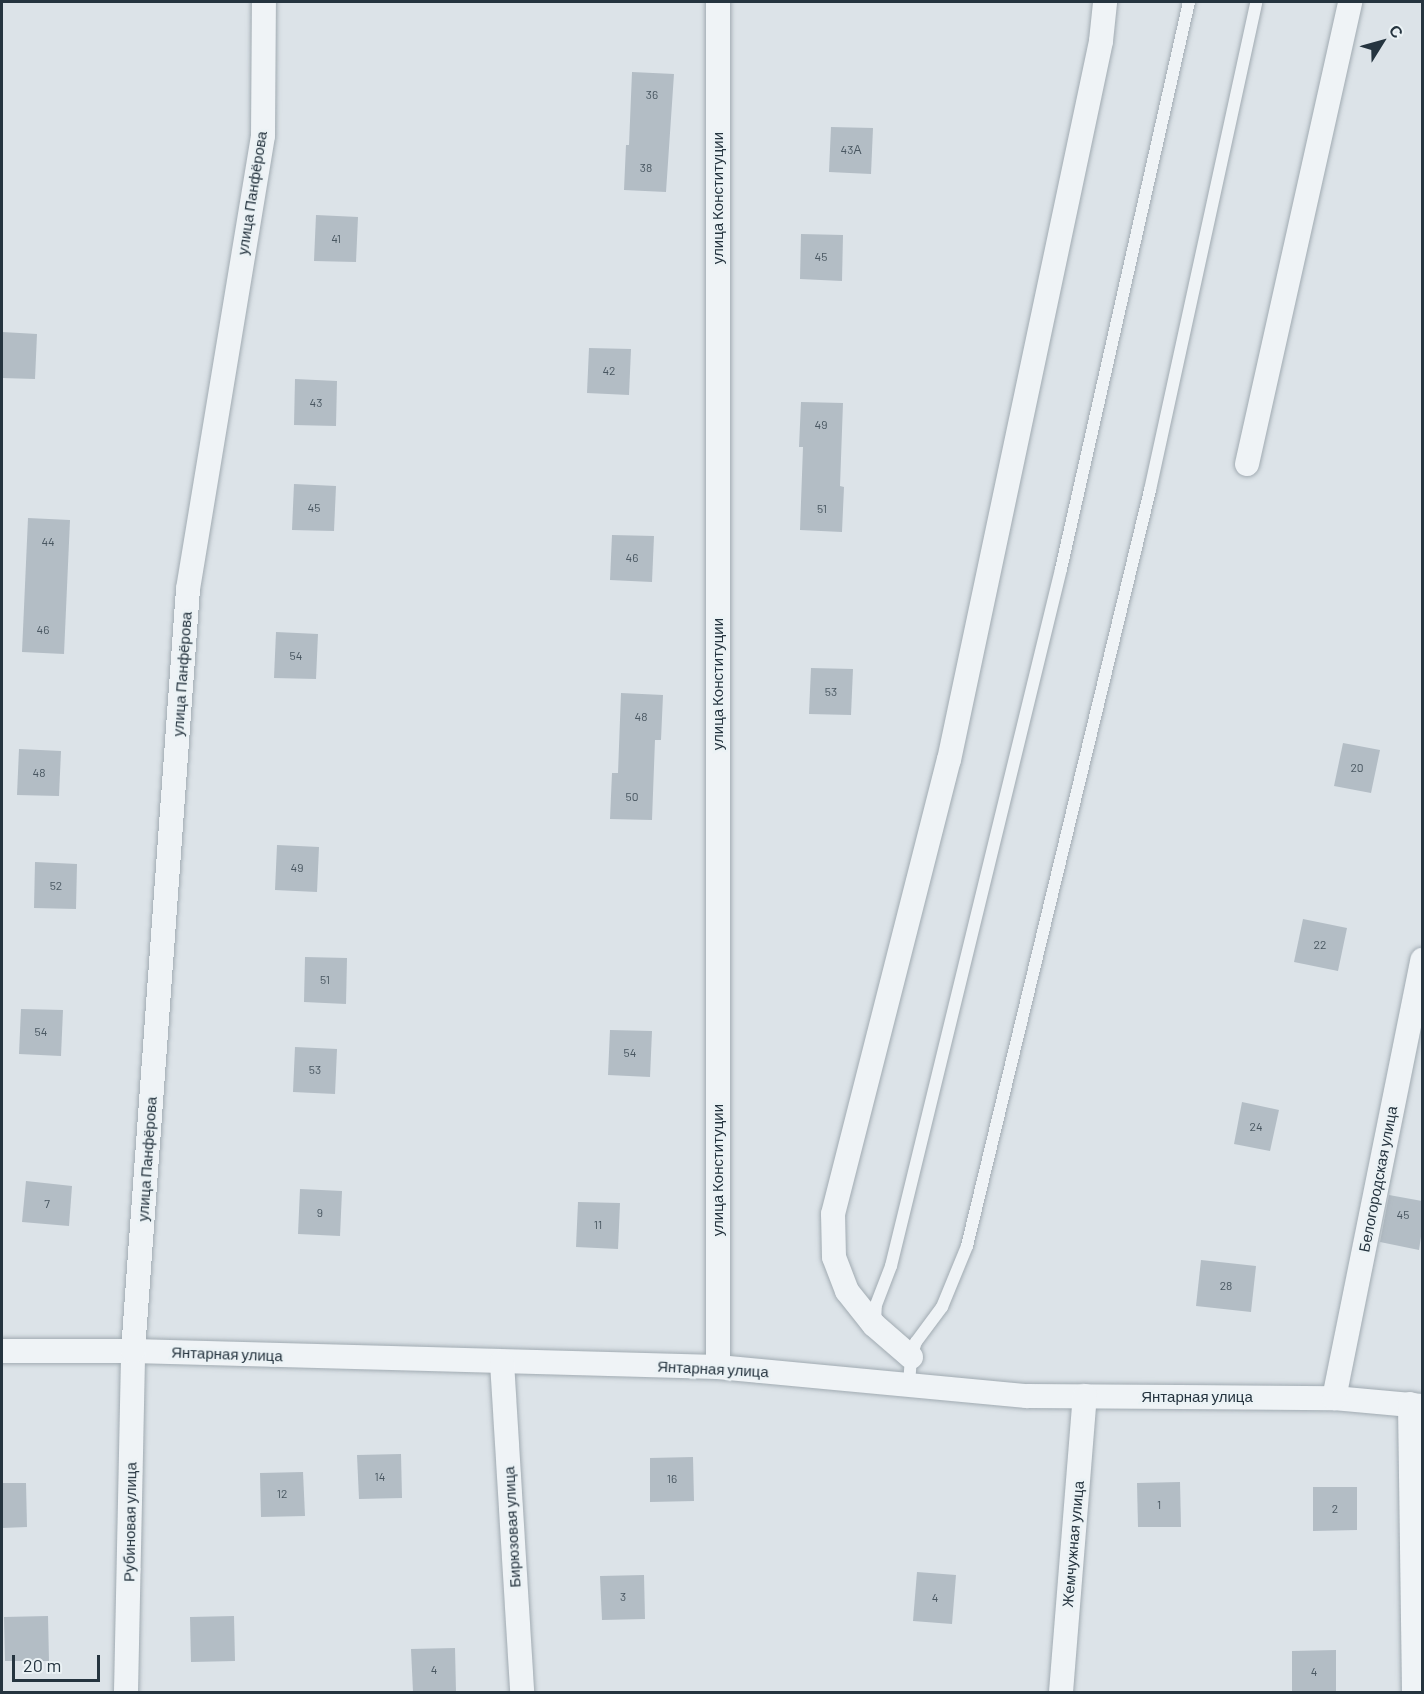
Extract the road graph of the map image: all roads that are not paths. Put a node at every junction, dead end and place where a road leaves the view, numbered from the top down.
1 (264, 2) edge
2 (718, 2) edge
3 (1105, 2) edge
4 (1189, 2) edge
5 (1256, 2) edge
6 (1350, 2) edge
7 (1247, 464) dead end
8 (1422, 960) edge
9 (874, 1325) junction
10 (2, 1351) edge
11 (133, 1351) junction
12 (911, 1357) junction
13 (502, 1362) junction
14 (718, 1367) junction
15 (909, 1385) junction
16 (1085, 1396) junction
17 (1334, 1398) junction
18 (1416, 1405) edge
19 (126, 1692) edge
20 (522, 1692) edge
21 (1061, 1692) edge
22 (1414, 1692) edge

1 - 11 street, улица Панфёрова
2 - 14 street, улица Конституции
3 - 9 street
4 - 9 lane
5 - 12 lane
6 - 7 street
8 - 17 street, Белогородская улица
9 - 12 street
10 - 11 street, Янтарная улица
11 - 13 street, Янтарная улица
11 - 19 street, Рубиновая улица
12 - 15 lane
13 - 14 street, Янтарная улица
13 - 20 street, Бирюзовая улица
14 - 15 street, Янтарная улица
15 - 16 street, Янтарная улица
16 - 17 street, Янтарная улица
16 - 21 street, Жемчужная улица
17 - 18 street, Янтарная улица
18 - 22 street

